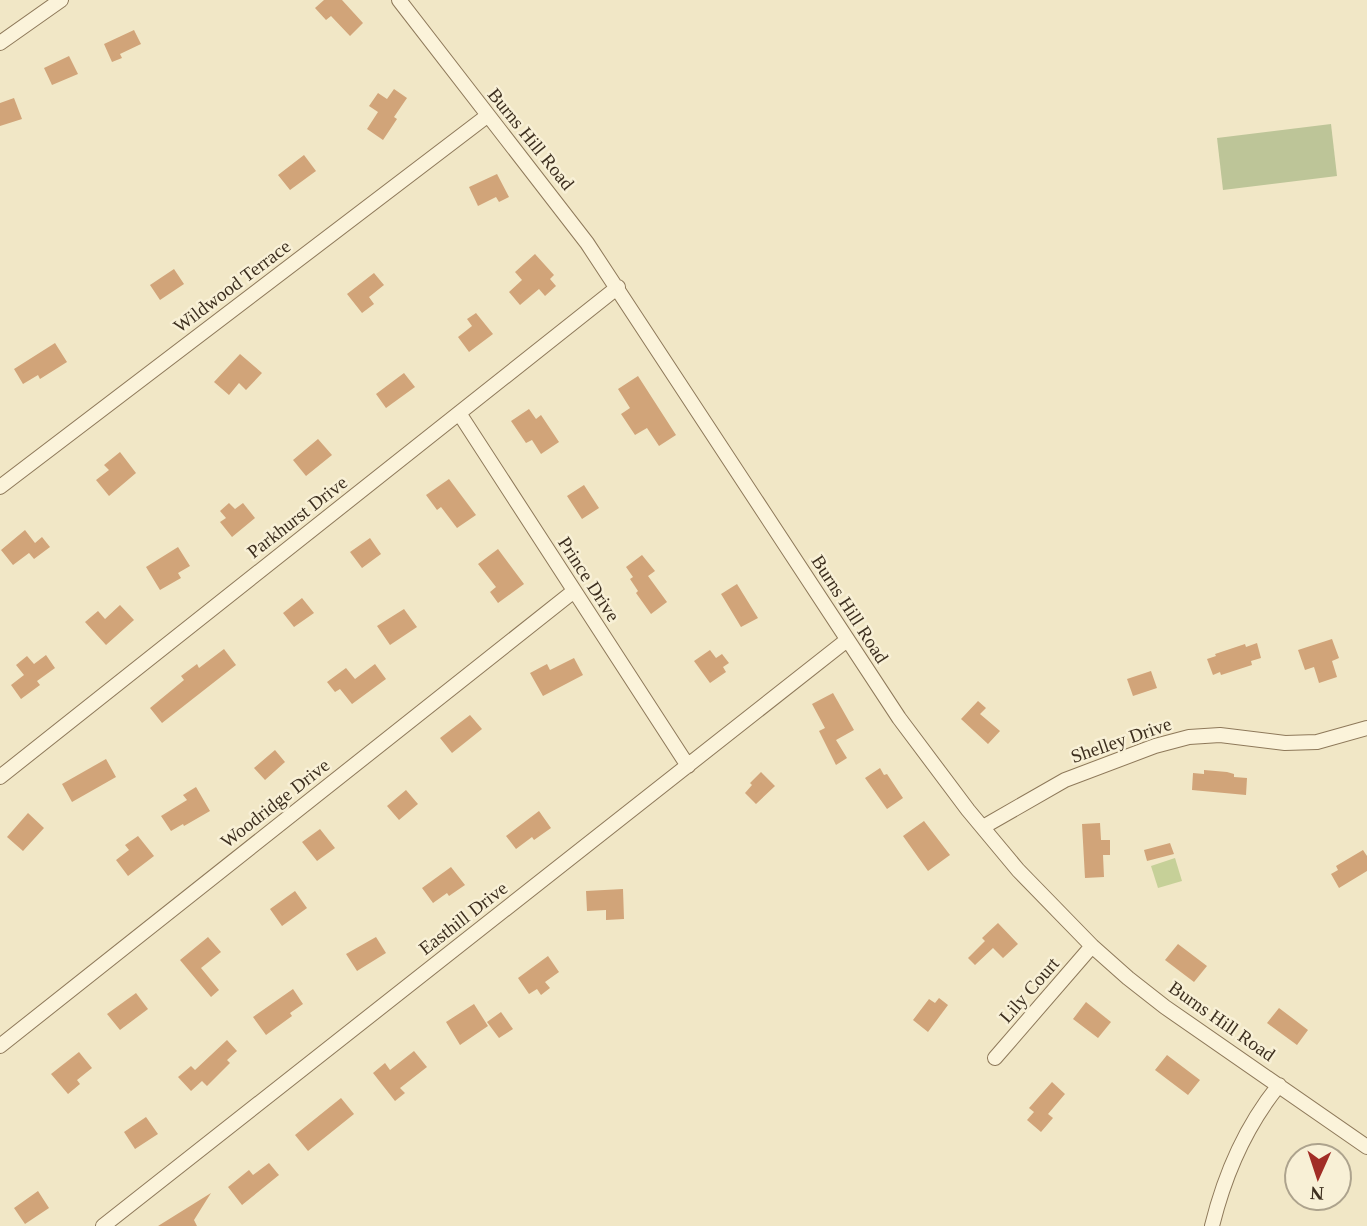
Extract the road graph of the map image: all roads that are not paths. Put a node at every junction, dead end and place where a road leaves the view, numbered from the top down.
1 (61, 0) edge
2 (399, 0) edge
3 (0, 43) edge
4 (487, 116) junction
5 (618, 287) junction
6 (459, 413) junction
7 (0, 487) edge
8 (574, 591) junction
9 (847, 640) junction
10 (1367, 728) edge
11 (688, 766) junction
12 (0, 778) edge
13 (983, 827) junction
14 (1092, 946) junction
15 (0, 1046) edge
16 (995, 1058) dead end
17 (1279, 1085) junction
18 (1367, 1147) edge
19 (103, 1226) edge
20 (1212, 1226) edge

1 - 3 street
2 - 4 street, Burns Hill Road
4 - 5 street, Burns Hill Road
4 - 7 street, Wildwood Terrace
5 - 6 street, Parkhurst Drive
5 - 9 street, Burns Hill Road
6 - 8 street, Prince Drive
6 - 12 street, Parkhurst Drive
8 - 11 street, Prince Drive
8 - 15 street, Woodridge Drive
9 - 11 street, Easthill Drive
9 - 13 street, Burns Hill Road
10 - 13 street, Shelley Drive
11 - 19 street, Easthill Drive
13 - 14 street, Burns Hill Road
14 - 16 street, Lily Court
14 - 17 street, Burns Hill Road
17 - 18 street, Burns Hill Road
17 - 20 street

